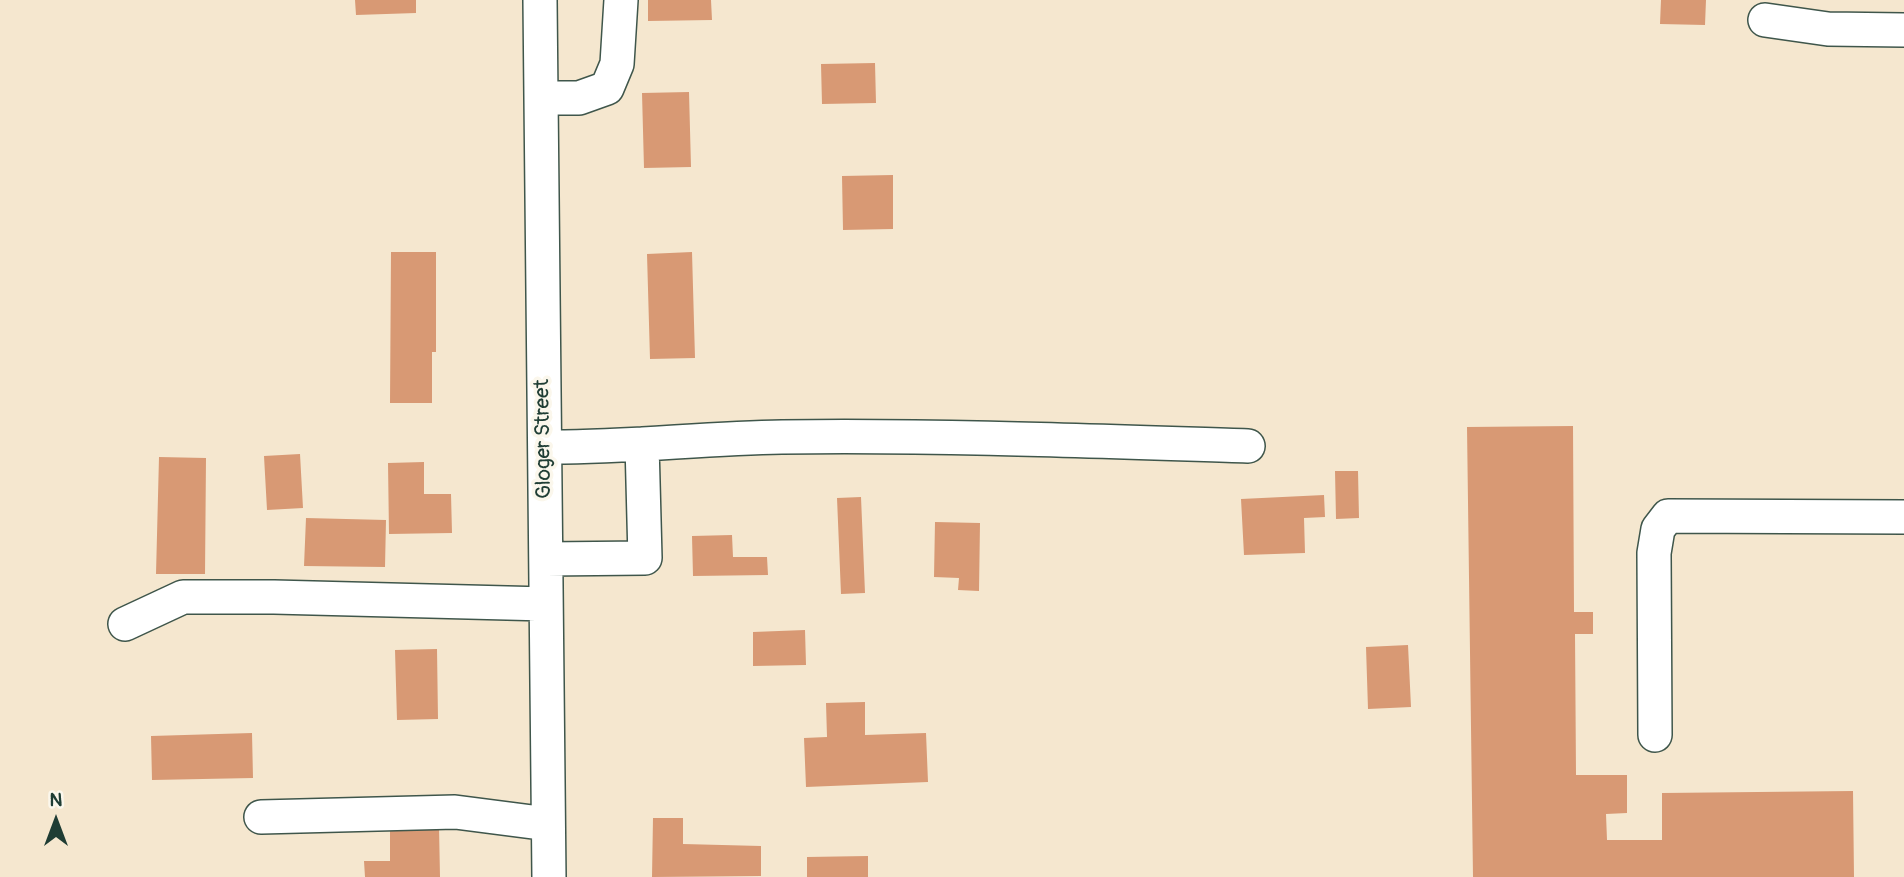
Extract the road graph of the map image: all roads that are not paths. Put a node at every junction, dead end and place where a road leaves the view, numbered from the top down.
1 (540, 0) edge
2 (621, 0) edge
3 (1765, 20) dead end
4 (1904, 30) edge
5 (541, 98) junction
6 (642, 444) junction
7 (1248, 446) dead end
8 (545, 447) junction
9 (1904, 517) edge
10 (546, 559) junction
11 (546, 604) junction
12 (125, 624) dead end
13 (1655, 735) dead end
14 (261, 817) dead end
15 (548, 824) junction
16 (549, 877) edge

1 - 5 street, Gloger Street
2 - 5 street
3 - 4 street
5 - 8 street, Gloger Street
6 - 7 street
6 - 8 street
6 - 10 street
8 - 10 street, Gloger Street
9 - 13 street
10 - 11 street, Gloger Street
11 - 12 street
11 - 15 street, Gloger Street
14 - 15 street
15 - 16 street, Gloger Street

